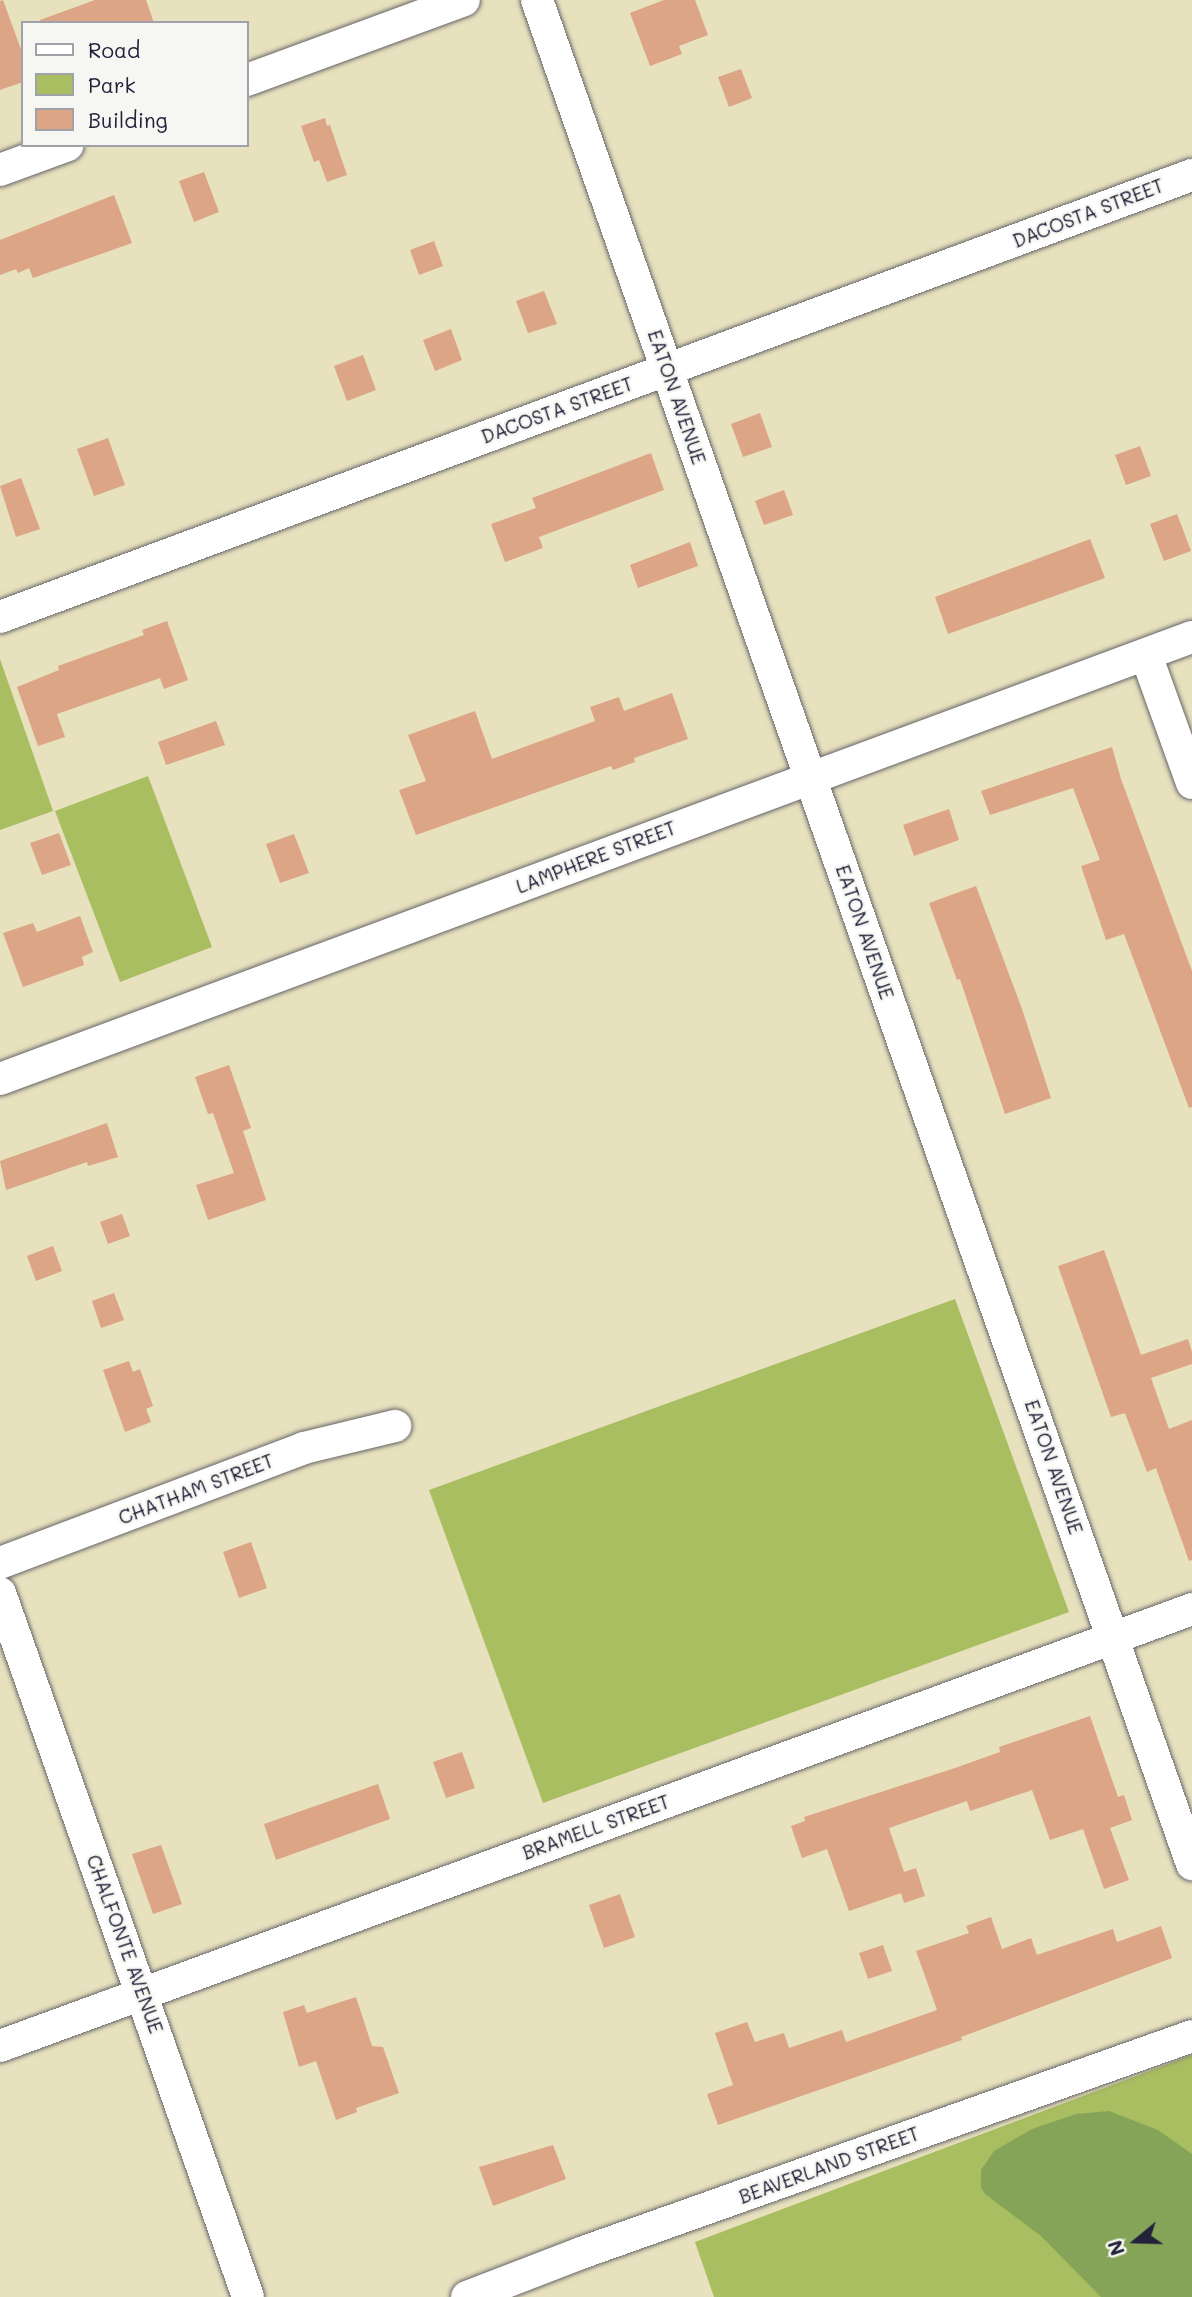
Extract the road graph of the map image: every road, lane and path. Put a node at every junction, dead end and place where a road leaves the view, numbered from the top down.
1 (464, 0) edge
2 (537, 0) edge
3 (248, 80) edge
4 (63, 147) edge
5 (0, 170) edge
6 (1192, 175) edge
7 (668, 370) junction
8 (0, 617) edge
9 (1192, 637) edge
10 (1146, 655) junction
11 (809, 778) junction
12 (1192, 783) edge
13 (0, 1079) edge
14 (395, 1426) dead end
15 (0, 1563) edge
16 (0, 1592) edge
17 (1192, 1609) edge
18 (1114, 1638) junction
19 (1192, 1864) edge
20 (142, 1992) junction
21 (1192, 2036) edge
22 (0, 2046) edge
23 (248, 2297) edge
24 (467, 2297) edge

1 - 3 street
2 - 7 street, EATON AVENUE
4 - 5 street
6 - 7 street, DACOSTA STREET
7 - 8 street, DACOSTA STREET
7 - 11 street, EATON AVENUE
9 - 10 street, LAMPHERE STREET
10 - 11 street, LAMPHERE STREET
10 - 12 street
11 - 13 street, LAMPHERE STREET
11 - 18 street, EATON AVENUE
14 - 15 street, CHATHAM STREET
16 - 20 street, CHALFONTE AVENUE
17 - 18 street, BRAMELL STREET
18 - 19 street, EATON AVENUE
18 - 20 street, BRAMELL STREET
20 - 22 street, BRAMELL STREET
20 - 23 street, CHALFONTE AVENUE
21 - 24 street, BEAVERLAND STREET

